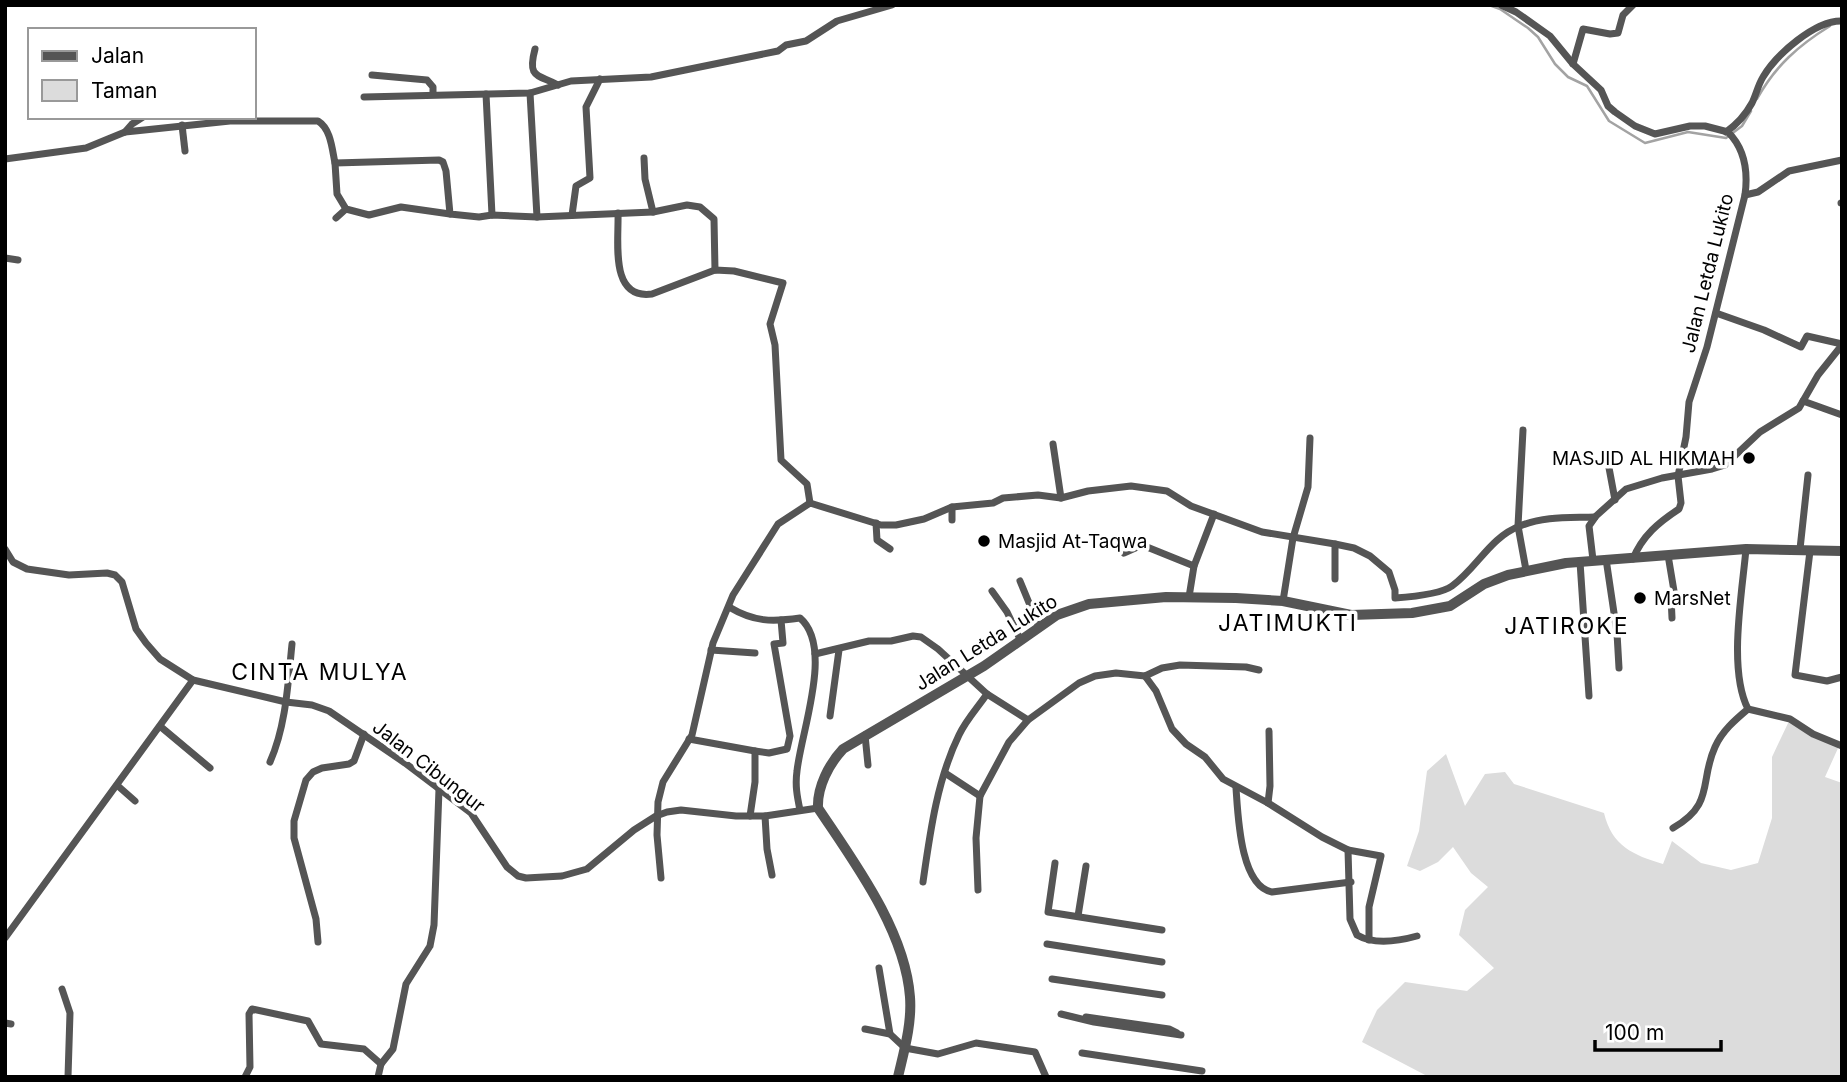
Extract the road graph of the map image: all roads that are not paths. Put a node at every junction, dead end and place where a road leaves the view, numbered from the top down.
1 (892, 5) edge
2 (1501, 5) edge
3 (1633, 5) edge
4 (1838, 21) edge
5 (535, 49) dead end
6 (1573, 64) junction
7 (372, 75) dead end
8 (600, 79) junction
9 (558, 85) junction
10 (433, 93) junction
11 (530, 93) junction
12 (485, 94) junction
13 (364, 97) dead end
14 (140, 119) edge
15 (182, 125) junction
16 (125, 132) junction
17 (1729, 134) junction
18 (185, 151) dead end
19 (644, 158) dead end
20 (5, 159) edge
21 (1842, 160) edge
22 (335, 163) junction
23 (1745, 195) junction
24 (346, 209) junction
25 (653, 212) junction
26 (618, 213) junction
27 (450, 214) junction
28 (492, 215) junction
29 (572, 215) junction
30 (537, 217) junction
31 (336, 218) dead end
32 (5, 258) edge
33 (18, 260) dead end
34 (715, 270) junction
35 (1716, 313) junction
36 (1842, 345) edge
37 (1803, 401) junction
38 (1842, 415) edge
39 (1523, 429) dead end
40 (1310, 438) dead end
41 (1053, 444) dead end
42 (1607, 457) dead end
43 (1808, 475) dead end
44 (1678, 476) junction
45 (1060, 498) junction
46 (1615, 500) junction
47 (810, 503) junction
48 (952, 507) junction
49 (1214, 514) junction
50 (1595, 517) junction
51 (952, 520) dead end
52 (876, 523) junction
53 (1518, 526) junction
54 (1293, 538) junction
55 (1335, 544) junction
56 (5, 549) edge
57 (1746, 549) junction
58 (890, 550) dead end
59 (1805, 550) junction
60 (1842, 551) edge
61 (1124, 553) dead end
62 (1668, 555) junction
63 (1593, 559) junction
64 (1606, 559) junction
65 (1633, 559) junction
66 (1580, 562) junction
67 (1194, 566) junction
68 (1526, 570) junction
69 (1335, 579) dead end
70 (1020, 581) dead end
71 (992, 591) dead end
72 (1189, 597) junction
73 (1395, 598) junction
74 (1283, 601) junction
75 (729, 607) junction
76 (1397, 613) junction
77 (1672, 618) dead end
78 (781, 620) junction
79 (1039, 627) junction
80 (1021, 641) junction
81 (292, 643) dead end
82 (712, 650) junction
83 (839, 650) junction
84 (755, 653) dead end
85 (815, 654) junction
86 (1619, 668) dead end
87 (1259, 670) dead end
88 (1145, 676) junction
89 (967, 677) junction
90 (1842, 677) edge
91 (193, 681) junction
92 (987, 694) junction
93 (1589, 696) dead end
94 (286, 702) junction
95 (1748, 709) junction
96 (830, 716) dead end
97 (1028, 720) junction
98 (161, 727) junction
99 (1269, 731) dead end
100 (364, 734) junction
101 (865, 734) junction
102 (689, 739) junction
103 (1842, 747) edge
104 (755, 751) junction
105 (270, 762) dead end
106 (868, 765) dead end
107 (210, 768) dead end
108 (945, 773) junction
109 (118, 786) junction
110 (1236, 788) junction
111 (439, 789) junction
112 (980, 796) junction
113 (135, 801) dead end
114 (1268, 803) junction
115 (818, 808) junction
116 (800, 810) junction
117 (656, 816) junction
118 (750, 816) junction
119 (765, 816) junction
120 (1673, 828) dead end
121 (1348, 850) junction
122 (1055, 863) dead end
123 (1086, 866) dead end
124 (772, 875) dead end
125 (661, 878) dead end
126 (923, 882) dead end
127 (1351, 882) junction
128 (978, 890) dead end
129 (1078, 916) junction
130 (1162, 930) dead end
131 (1418, 936) dead end
132 (5, 938) edge
133 (1369, 940) junction
134 (318, 942) dead end
135 (1047, 944) dead end
136 (1162, 962) dead end
137 (879, 968) dead end
138 (1052, 979) dead end
139 (62, 989) dead end
140 (1163, 995) dead end
141 (1061, 1013) dead end
142 (1078, 1017) junction
143 (865, 1030) dead end
144 (890, 1034) junction
145 (905, 1048) junction
146 (1082, 1053) dead end
147 (381, 1064) junction
148 (1202, 1071) dead end
149 (68, 1077) edge
150 (245, 1077) edge
151 (378, 1077) edge
152 (898, 1077) edge
153 (1046, 1077) edge

1 - 8 street
2 - 6 street
3 - 6 street
4 - 17 street
5 - 9 street
6 - 17 street
7 - 10 street
8 - 9 street
8 - 29 street
9 - 11 street
10 - 12 street
10 - 13 street
11 - 12 street
11 - 30 street
12 - 28 street
14 - 16 street
15 - 16 street
15 - 18 street
15 - 22 street
16 - 20 street
17 - 23 street, Jalan Letda Lukito
19 - 25 street
21 - 23 street
22 - 24 street
22 - 27 street
23 - 35 street, Jalan Letda Lukito
24 - 27 street
24 - 31 street
25 - 26 street
25 - 34 street
26 - 29 street
26 - 34 street
27 - 28 street
28 - 30 street
29 - 30 street
32 - 33 street
34 - 47 street
35 - 36 street
35 - 44 street, Jalan Letda Lukito
36 - 37 street
37 - 38 street
37 - 44 street
39 - 53 street
40 - 54 street
41 - 45 street
42 - 46 street
43 - 59 street
44 - 46 street
44 - 65 street, Jalan Letda Lukito
45 - 48 street
45 - 49 street
46 - 50 street
47 - 52 street
47 - 75 street
48 - 51 street
48 - 52 street
49 - 54 street
49 - 67 street
50 - 53 street
50 - 63 street
52 - 58 street
53 - 68 street
53 - 73 street
54 - 55 street
54 - 74 street
55 - 69 street
55 - 73 street
56 - 91 street
57 - 59 street, Jalan Letda Lukito
57 - 62 street, Jalan Letda Lukito
57 - 95 street
59 - 60 street, Jalan Letda Lukito
59 - 90 street
61 - 67 street
62 - 65 street, Jalan Letda Lukito
62 - 77 street
63 - 64 street, Jalan Letda Lukito
63 - 66 street, Jalan Letda Lukito
64 - 65 street, Jalan Letda Lukito
64 - 86 street
66 - 68 street, Jalan Letda Lukito
66 - 93 street
67 - 72 street
68 - 76 street, Jalan Letda Lukito
70 - 79 street
71 - 80 street
72 - 74 street, Jalan Letda Lukito
72 - 79 street, Jalan Letda Lukito
73 - 76 street
74 - 76 street, Jalan Letda Lukito
75 - 78 street
75 - 82 street
78 - 85 street
78 - 104 street
79 - 80 street, Jalan Letda Lukito
80 - 89 street, Jalan Letda Lukito
81 - 94 street
82 - 84 street
82 - 102 street
83 - 85 street
83 - 89 street
83 - 96 street
85 - 116 street
87 - 88 street
88 - 97 street
88 - 110 street
89 - 92 street
89 - 101 street, Jalan Letda Lukito
91 - 94 street, Jalan Cibungur
91 - 98 street
92 - 97 street
92 - 108 street
94 - 100 street, Jalan Cibungur
94 - 105 street
95 - 103 street
95 - 120 street
97 - 112 street
98 - 107 street
98 - 109 street
99 - 114 street
100 - 111 street, Jalan Cibungur
100 - 134 street
101 - 106 street
101 - 115 street, Jalan Letda Lukito
102 - 104 street
102 - 117 street
104 - 118 street
108 - 112 street
108 - 126 street
109 - 113 street
109 - 132 street
110 - 114 street
110 - 127 street
111 - 117 street, Jalan Cibungur
111 - 147 street
112 - 128 street
114 - 121 street
115 - 116 street, Jalan Cibungur
115 - 145 street
116 - 119 street, Jalan Cibungur
117 - 118 street, Jalan Cibungur
117 - 125 street
118 - 119 street, Jalan Cibungur
119 - 124 street
121 - 127 street
121 - 133 street
122 - 129 street
123 - 129 street
127 - 133 street
129 - 130 street
131 - 133 street
135 - 136 street
137 - 144 street
138 - 140 street
139 - 149 street
141 - 142 street
142 - 142 street
143 - 144 street
144 - 145 street
145 - 152 street
145 - 153 street
146 - 148 street
147 - 150 street
147 - 151 street

